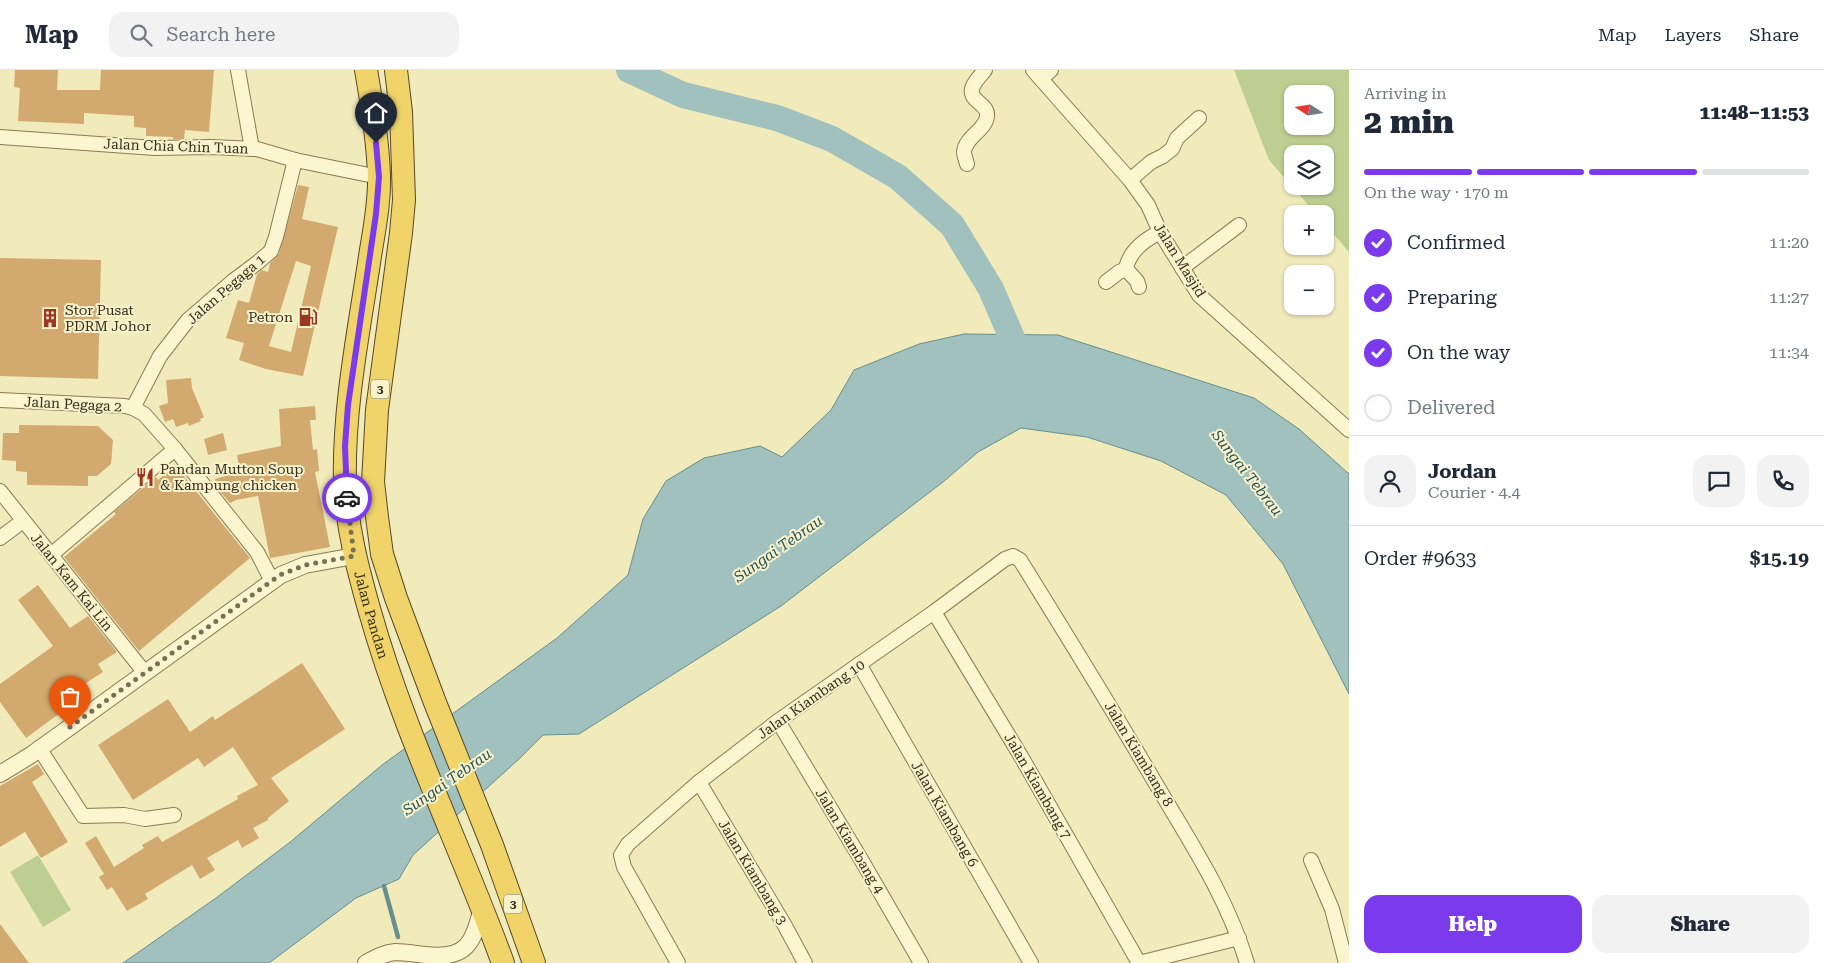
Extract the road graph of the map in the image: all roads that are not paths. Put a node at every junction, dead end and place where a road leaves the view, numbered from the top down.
1 (238, 70) edge
2 (366, 70) edge
3 (396, 70) edge
4 (985, 70) edge
5 (1042, 73) edge
6 (1199, 118) dead end
7 (0, 137) edge
8 (252, 149) junction
9 (295, 160) junction
10 (966, 164) dead end
11 (379, 177) junction
12 (1130, 180) junction
13 (1239, 225) dead end
14 (1160, 232) junction
15 (1182, 268) junction
16 (1126, 269) junction
17 (1106, 282) dead end
18 (1140, 287) dead end
19 (0, 400) edge
20 (133, 408) junction
21 (1349, 430) edge
22 (175, 449) junction
23 (0, 491) edge
24 (23, 521) junction
25 (0, 538) edge
26 (51, 555) junction
27 (354, 556) junction
28 (1013, 556) joint
29 (272, 581) junction
30 (934, 612) junction
31 (859, 664) junction
32 (145, 673) junction
33 (778, 721) junction
34 (39, 748) junction
35 (0, 774) edge
36 (699, 782) junction
37 (174, 814) dead end
38 (1311, 860) dead end
39 (482, 907) junction
40 (1239, 938) junction
41 (534, 960) edge
42 (916, 961) edge
43 (366, 963) edge
44 (503, 963) edge
45 (678, 963) edge
46 (805, 963) edge
47 (1031, 963) edge
48 (1139, 963) edge
49 (1247, 963) edge
50 (1346, 963) edge

1 - 8 street
2 - 11 highway, Jalan Pandan / 3
3 - 41 highway, Jalan Pandan / 3
4 - 10 street
5 - 12 street, Jalan Masjid
6 - 12 street
7 - 8 street, Jalan Chia Chin Tuan
8 - 9 street, Jalan Chia Chin Tuan
9 - 11 street, Jalan Chia Chin Tuan
9 - 20 street, Jalan Pegaga 1
11 - 27 highway, Jalan Pandan / 3
12 - 14 street, Jalan Masjid
13 - 15 street
14 - 15 street, Jalan Masjid
14 - 16 street
15 - 21 street, Jalan Masjid
16 - 17 street
16 - 18 street
19 - 20 street, Jalan Pegaga 2
20 - 22 street, Jalan Pegaga 2
22 - 26 street
22 - 29 street, Jalan Pegaga 2
23 - 24 street, Jalan Kam Kai Lin
24 - 25 street
24 - 26 street, Jalan Kam Kai Lin
26 - 32 street, Jalan Kam Kai Lin
27 - 29 street
27 - 39 highway, Jalan Pandan / 3
28 - 30 street, Jalan Kiambang 10
28 - 40 street, Jalan Kiambang 8
29 - 32 street
30 - 31 street, Jalan Kiambang 10
30 - 48 street, Jalan Kiambang 7
31 - 33 street, Jalan Kiambang 10
31 - 47 street, Jalan Kiambang 6
32 - 34 street
33 - 36 street, Jalan Kiambang 10
33 - 42 street, Jalan Kiambang 4
34 - 35 street
34 - 37 street
36 - 45 street, Jalan Kiambang 10
36 - 46 street, Jalan Kiambang 3
38 - 50 street
39 - 43 street
39 - 44 highway, Jalan Pandan / 3
40 - 48 street
40 - 49 street, Jalan Kiambang 8

